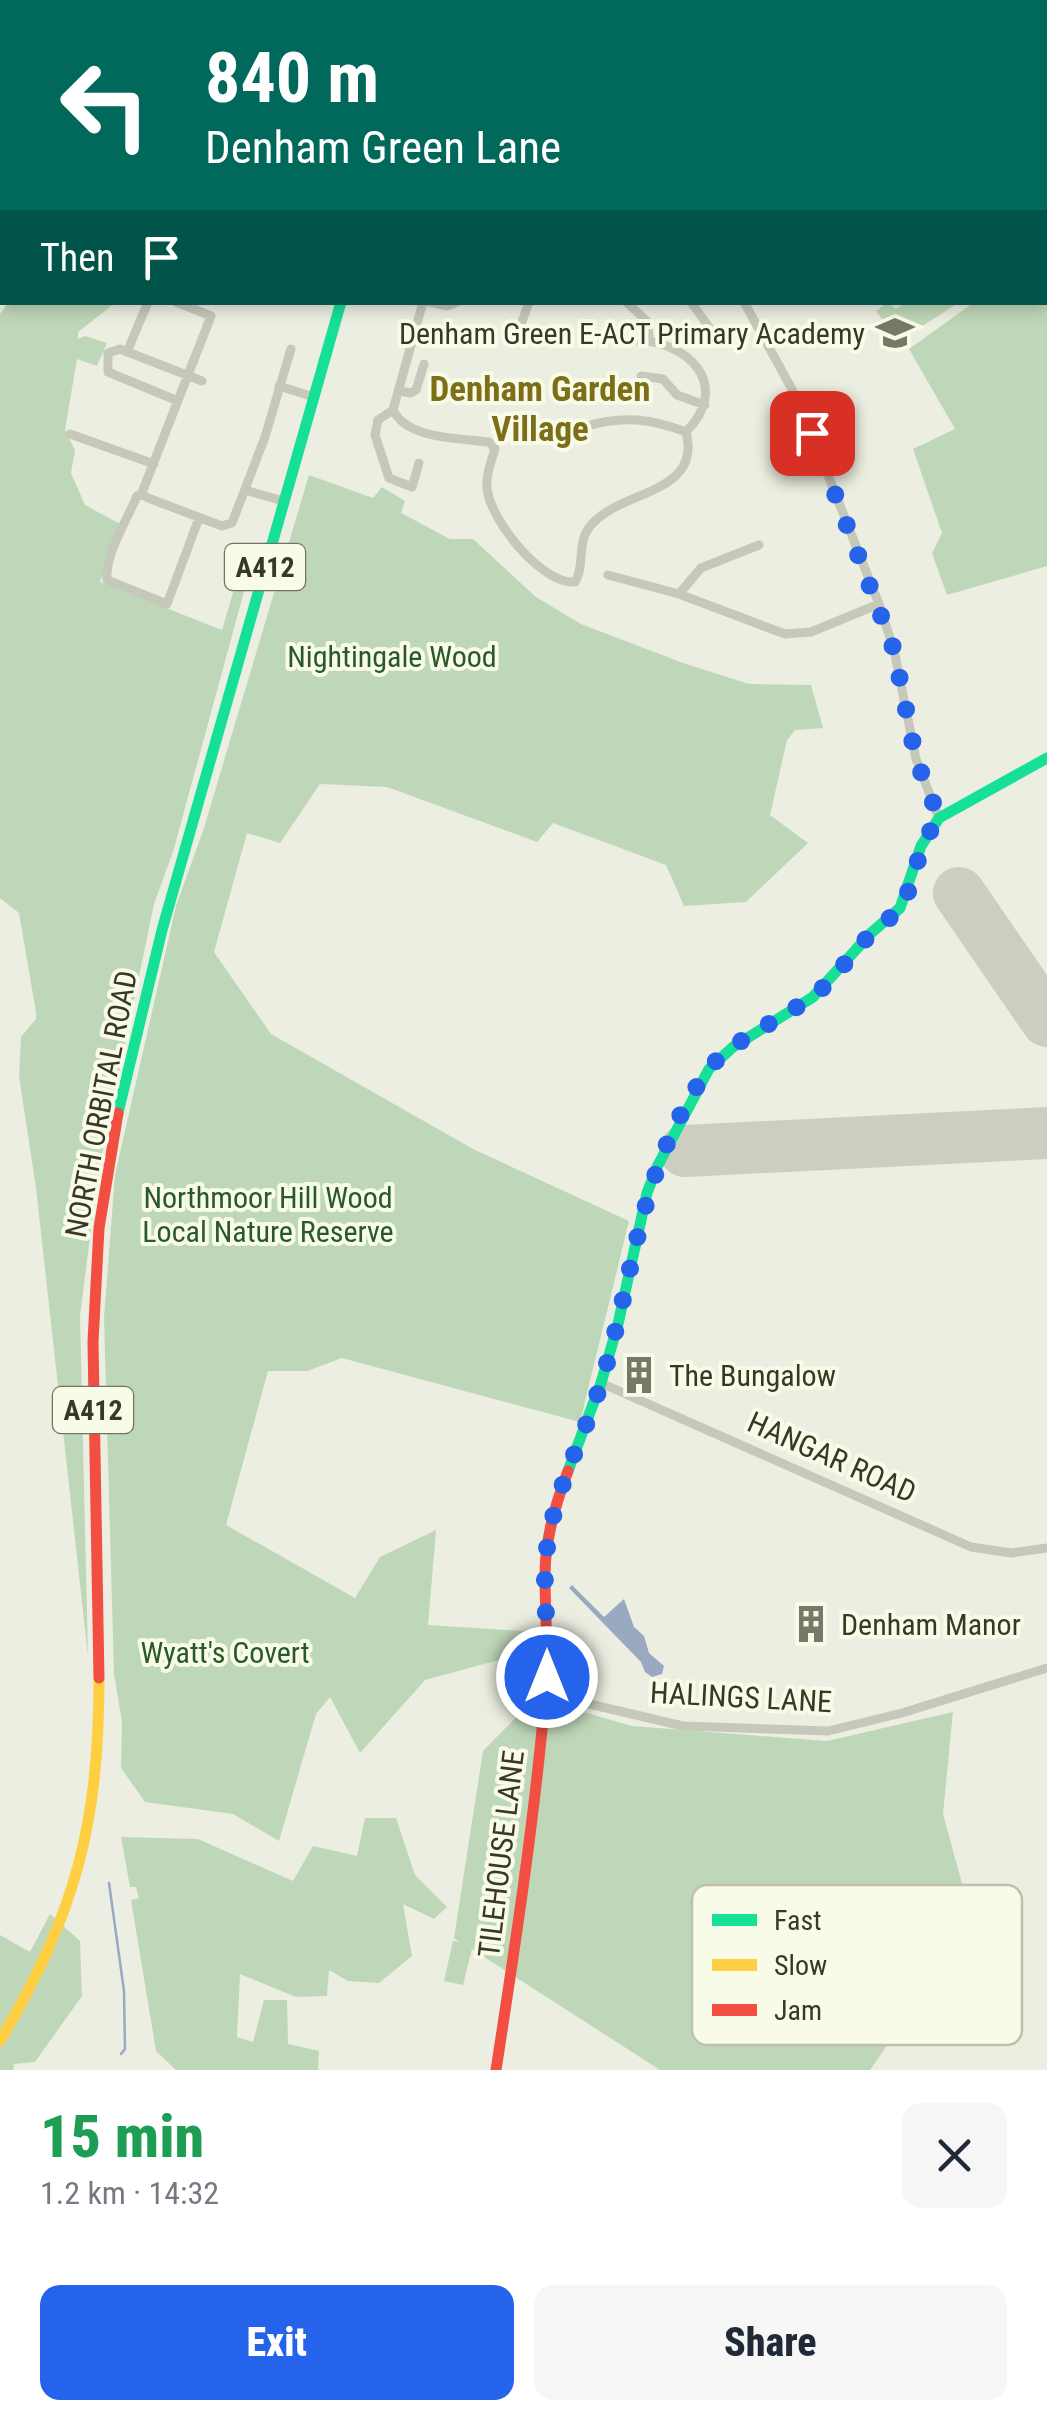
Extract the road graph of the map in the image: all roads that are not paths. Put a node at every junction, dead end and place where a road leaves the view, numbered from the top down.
1 (147, 305) edge
2 (183, 305) edge
3 (340, 305) edge
4 (425, 305) edge
5 (527, 305) edge
6 (629, 305) edge
7 (693, 305) edge
8 (746, 306) edge
9 (520, 327) dead end
10 (711, 330) dead end
11 (633, 340) dead end
12 (649, 340) junction
13 (291, 349) dead end
14 (127, 352) junction
15 (424, 364) dead end
16 (188, 375) junction
17 (641, 376) dead end
18 (202, 381) dead end
19 (280, 386) junction
20 (399, 391) junction
21 (314, 397) junction
22 (178, 401) junction
23 (705, 405) junction
24 (393, 410) junction
25 (587, 426) dead end
26 (686, 432) junction
27 (70, 434) dead end
28 (154, 464) junction
29 (419, 464) dead end
30 (245, 490) junction
31 (142, 494) junction
32 (284, 501) junction
33 (199, 518) junction
34 (759, 546) dead end
35 (608, 576) dead end
36 (679, 594) junction
37 (879, 604) junction
38 (1047, 758) edge
39 (939, 818) junction
40 (601, 1384) junction
41 (1047, 1548) edge
42 (1047, 1668) edge
43 (545, 1700) junction
44 (0, 2041) edge
45 (496, 2070) edge

1 - 14 street
2 - 16 street
3 - 21 main road, NORTH ORBITAL ROAD / A412
4 - 20 street
5 - 9 street
6 - 12 street
7 - 10 street
8 - 37 street
11 - 12 street
12 - 23 street
13 - 19 street
14 - 16 street
14 - 22 street
15 - 20 street
16 - 18 street
16 - 22 street
17 - 23 street
19 - 21 street
19 - 30 street
20 - 24 street
21 - 32 main road, NORTH ORBITAL ROAD / A412
22 - 28 street
23 - 26 street
24 - 26 street
24 - 29 street
25 - 26 street
27 - 28 street
28 - 31 street
30 - 32 street
30 - 33 street
31 - 33 street
31 - 33 street
32 - 44 main road, NORTH ORBITAL ROAD / A412
34 - 36 street
35 - 36 street
36 - 37 street
37 - 39 street
38 - 39 main road
39 - 40 main road, TILEHOUSE LANE
40 - 41 street, HANGAR ROAD
40 - 43 main road, TILEHOUSE LANE
42 - 43 street, HALINGS LANE
43 - 45 main road, TILEHOUSE LANE

